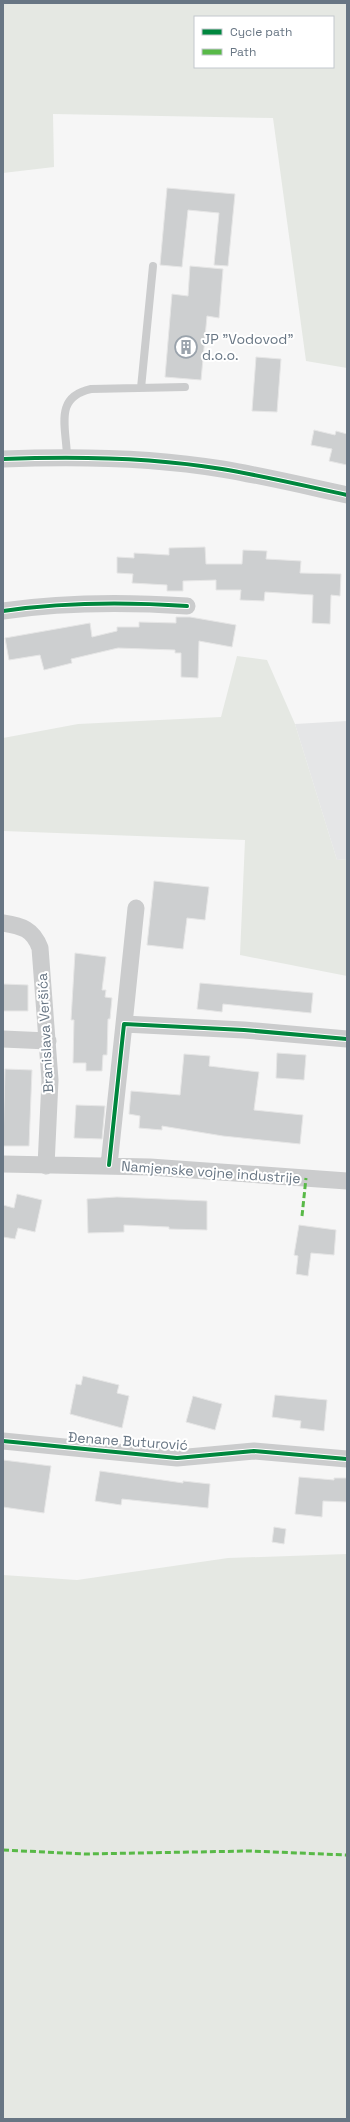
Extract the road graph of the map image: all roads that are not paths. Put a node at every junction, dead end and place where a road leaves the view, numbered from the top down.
1 (153, 266) dead end
2 (185, 387) dead end
3 (140, 388) junction
4 (67, 456) junction
5 (3, 459) edge
6 (347, 495) edge
7 (187, 606) dead end
8 (3, 611) edge
9 (136, 908) dead end
10 (3, 923) edge
11 (124, 1024) junction
12 (3, 1039) edge
13 (347, 1039) edge
14 (48, 1041) junction
15 (3, 1164) edge
16 (109, 1165) junction
17 (46, 1166) junction
18 (347, 1181) edge
19 (3, 1441) edge
20 (347, 1459) edge

1 - 3 lane
2 - 3 lane
3 - 4 lane
4 - 5 street
4 - 6 street
7 - 8 street
9 - 11 street
10 - 14 street, Branislava Veršića
11 - 13 street
11 - 16 street
12 - 14 street
14 - 17 street, Branislava Veršića
15 - 17 street, Namjenske vojne industrije
16 - 17 street, Namjenske vojne industrije
16 - 18 street, Namjenske vojne industrije
19 - 20 street, Đenane Buturović

